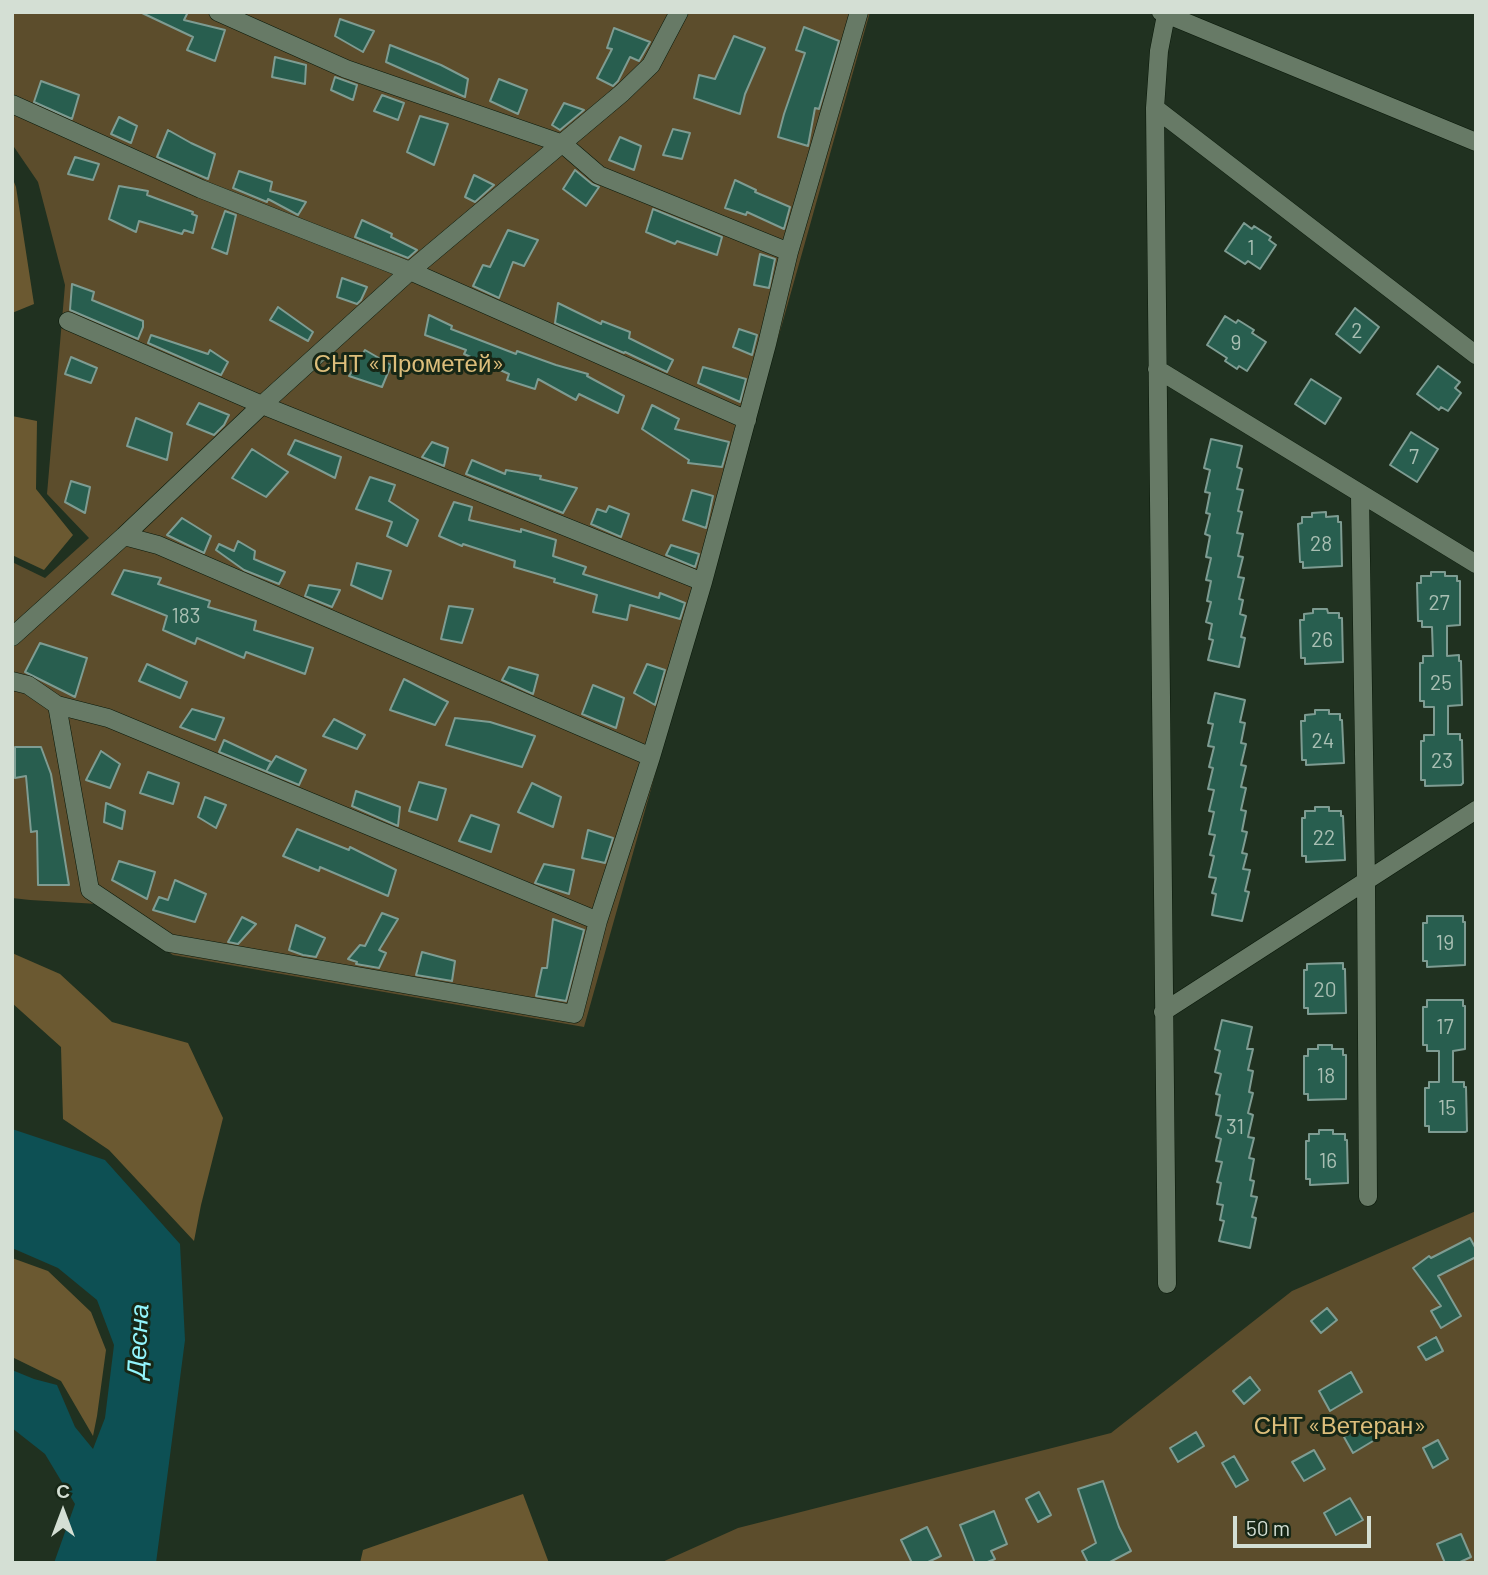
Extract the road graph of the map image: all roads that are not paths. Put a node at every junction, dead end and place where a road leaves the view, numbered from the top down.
1 (218, 12) edge
2 (859, 12) edge
3 (1164, 13) edge
4 (673, 14) edge
5 (12, 104) edge
6 (1155, 108) junction
7 (1476, 142) edge
8 (563, 144) junction
9 (789, 252) junction
10 (410, 271) junction
11 (68, 321) dead end
12 (1476, 355) edge
13 (1157, 369) junction
14 (262, 405) junction
15 (747, 420) junction
16 (1360, 495) junction
17 (124, 536) junction
18 (1476, 564) edge
19 (703, 582) junction
20 (12, 637) edge
21 (12, 681) edge
22 (57, 705) junction
23 (651, 757) junction
24 (1476, 810) edge
25 (1366, 881) junction
26 (598, 921) junction
27 (1163, 1012) junction
28 (1368, 1197) dead end
29 (1167, 1284) dead end

1 - 8 street
2 - 9 street
3 - 6 street
3 - 7 street
4 - 8 street
5 - 10 street
6 - 12 street
6 - 13 street
8 - 9 street
8 - 10 street
9 - 15 street
10 - 14 street
10 - 15 street
11 - 14 street
13 - 16 street
13 - 27 street
14 - 17 street
14 - 19 street
15 - 19 street
16 - 18 street
16 - 25 street
17 - 20 street
17 - 23 street
19 - 23 street
21 - 22 street
22 - 26 street
22 - 26 street
23 - 26 street
24 - 25 street
25 - 27 street
25 - 28 street
27 - 29 street

